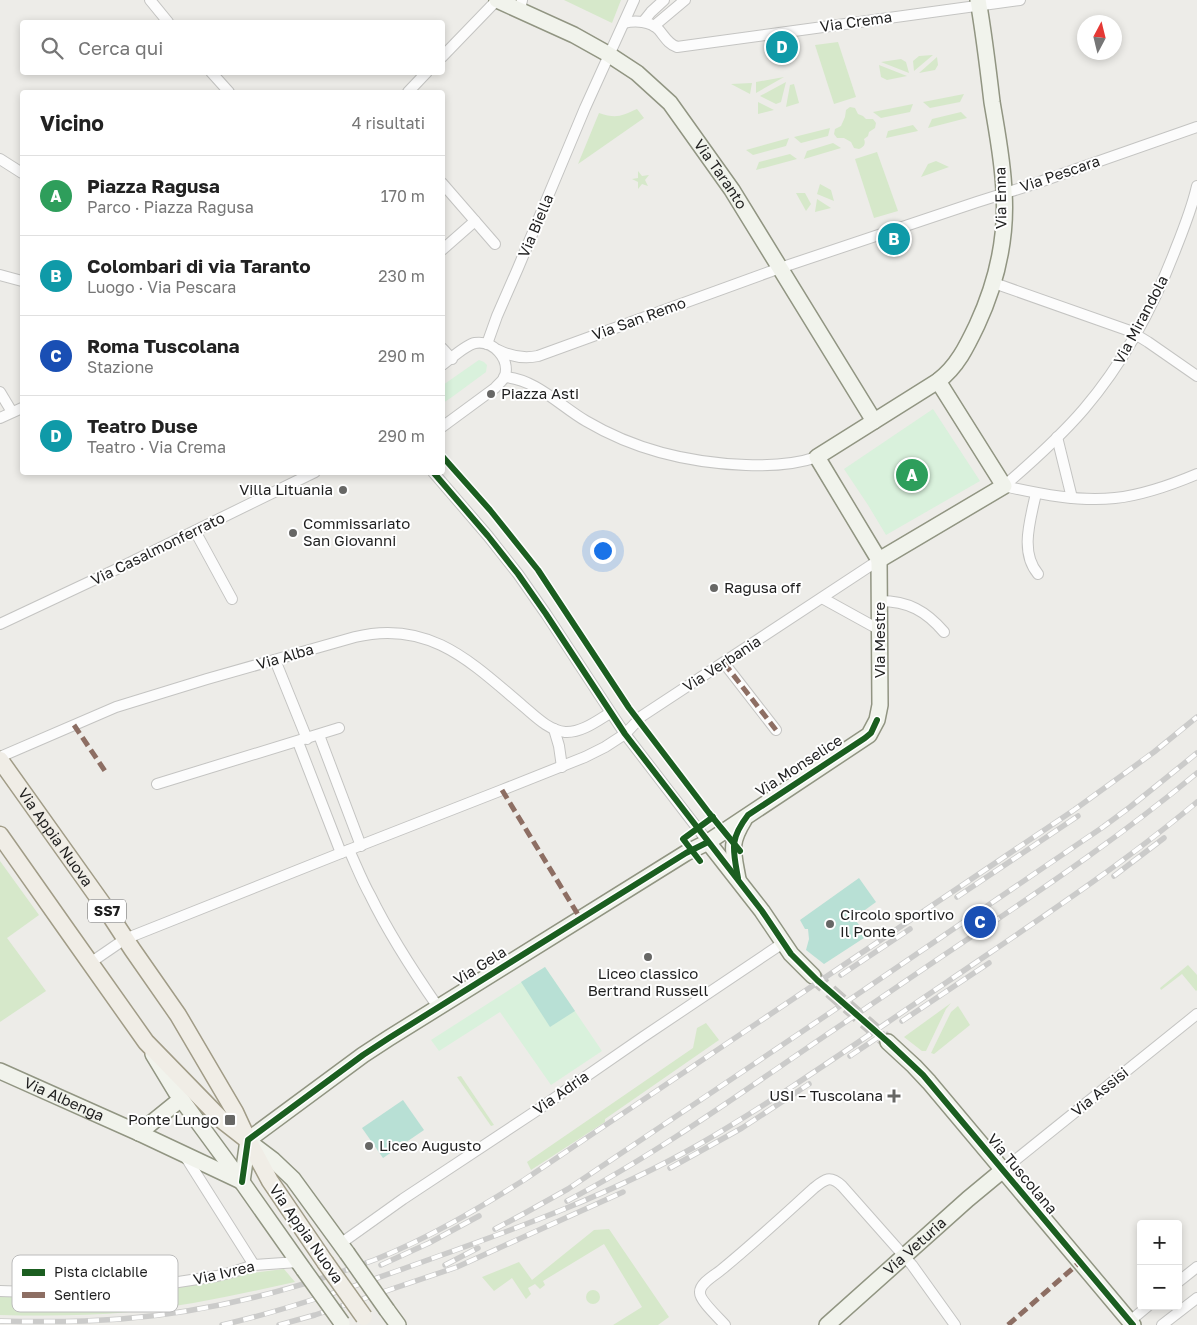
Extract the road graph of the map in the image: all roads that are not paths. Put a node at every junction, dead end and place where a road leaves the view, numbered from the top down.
1 (150, 0) edge
2 (497, 0) edge
3 (634, 0) edge
4 (664, 0) edge
5 (685, 0) edge
6 (1020, 0) edge
7 (978, 3) edge
8 (521, 5) edge
9 (166, 20) edge
10 (643, 22) junction
11 (624, 23) junction
12 (654, 26) junction
13 (445, 54) edge
14 (608, 54) junction
15 (215, 75) edge
16 (425, 75) edge
17 (227, 90) edge
18 (410, 90) edge
19 (1197, 127) edge
20 (0, 159) edge
21 (20, 172) edge
22 (445, 186) edge
23 (1197, 186) edge
24 (1004, 194) junction
25 (475, 221) junction
26 (496, 244) dead end
27 (445, 247) edge
28 (780, 268) junction
29 (0, 275) edge
30 (20, 280) edge
31 (994, 283) junction
32 (1136, 334) junction
33 (487, 344) junction
34 (498, 350) junction
35 (445, 351) edge
36 (452, 359) junction
37 (445, 364) edge
38 (1197, 376) edge
39 (504, 377) junction
40 (938, 381) junction
41 (0, 392) edge
42 (20, 409) edge
43 (12, 412) junction
44 (445, 416) edge
45 (456, 417) junction
46 (0, 418) edge
47 (874, 421) junction
48 (445, 426) edge
49 (1057, 437) junction
50 (818, 457) junction
51 (1197, 474) edge
52 (309, 475) edge
53 (436, 475) edge
54 (1004, 486) junction
55 (1036, 492) junction
56 (1072, 498) junction
57 (195, 531) junction
58 (879, 560) junction
59 (1038, 574) dead end
60 (822, 598) junction
61 (232, 599) dead end
62 (880, 601) junction
63 (0, 624) edge
64 (880, 630) junction
65 (944, 632) dead end
66 (275, 660) junction
67 (724, 663) junction
68 (610, 713) junction
69 (877, 720) joint
70 (339, 728) dead end
71 (554, 729) junction
72 (776, 730) dead end
73 (625, 734) junction
74 (319, 735) junction
75 (302, 740) junction
76 (0, 759) edge
77 (562, 766) junction
78 (157, 784) dead end
79 (748, 815) junction
80 (0, 834) edge
81 (708, 842) junction
82 (361, 846) junction
83 (345, 852) junction
84 (738, 880) junction
85 (125, 939) junction
86 (783, 943) junction
87 (90, 963) junction
88 (813, 976) tunnel mouth
89 (438, 1007) junction
90 (1197, 1014) edge
91 (146, 1042) junction
92 (888, 1042) tunnel mouth
93 (0, 1071) edge
94 (181, 1099) junction
95 (139, 1133) junction
96 (248, 1140) junction
97 (183, 1153) junction
98 (1003, 1170) junction
99 (242, 1182) junction
100 (344, 1249) junction
101 (904, 1257) junction
102 (254, 1264) junction
103 (301, 1266) junction
104 (1197, 1267) edge
105 (1182, 1279) edge
106 (178, 1283) edge
107 (1197, 1298) edge
108 (1144, 1310) edge
109 (367, 1321) edge
110 (1132, 1323) edge
111 (342, 1324) edge
112 (398, 1325) edge
113 (725, 1325) edge
114 (827, 1325) edge
115 (955, 1325) edge
116 (1162, 1325) edge

1 - 9 street
2 - 8 main road, Via Taranto
2 - 13 street
3 - 11 street, Via Biella
4 - 10 street
5 - 12 street
6 - 7 street
7 - 12 street, Via Crema
7 - 24 main road, Via Enna
8 - 14 main road, Via Taranto
10 - 11 street, Via Crema
10 - 12 street, Via Crema
11 - 14 street, Via Biella
14 - 28 main road, Via Taranto
14 - 33 street, Via Biella
15 - 17 street
16 - 18 street
19 - 24 street, Via Pescara
20 - 21 street
22 - 25 street
23 - 32 street, Via Mirandola
24 - 28 street, Via Pescara
24 - 31 main road, Via Enna
25 - 26 street
25 - 27 street
28 - 34 street, Via San Remo
28 - 47 main road, Via Taranto
29 - 30 street
31 - 32 street
31 - 40 main road, Via Enna
32 - 38 street
32 - 49 street, Via Mirandola
33 - 34 street
33 - 36 street
34 - 39 street
35 - 36 street
36 - 37 street
39 - 45 street
39 - 50 street
40 - 47 main road, Via Enna
40 - 54 main road
41 - 43 street
42 - 43 street
43 - 46 street
44 - 45 street
45 - 48 street
47 - 50 main road, Via Enna
49 - 54 street, Via Mirandola
49 - 56 street
50 - 58 main road
51 - 56 street
52 - 57 street, Via Casalmonferrato
53 - 68 street
54 - 55 street
54 - 58 main road
55 - 56 street
55 - 59 street
57 - 61 street
57 - 63 street, Via Casalmonferrato
58 - 60 street, Via Verbania
58 - 62 main road, Via Mestre
60 - 64 street
60 - 67 street, Via Verbania
62 - 64 main road, Via Mestre
62 - 65 street
64 - 69 main road, Via Mestre
66 - 71 street, Via Alba
66 - 75 street
66 - 76 street, Via Alba
67 - 72 street
67 - 73 street, Via Verbania
68 - 71 street
68 - 73 street
69 - 79 main road, Via Monselice
70 - 74 street
71 - 77 street
73 - 77 street, Via Verbania
73 - 81 street
74 - 75 street
74 - 82 street
75 - 78 street
75 - 83 street
76 - 85 main road, Via Appia Nuova / SS7
77 - 82 street, Via Verbania
79 - 81 main road, Via Monselice
79 - 84 main road
80 - 87 main road, SS7
81 - 84 main road
81 - 89 main road, Via Gela
82 - 83 street, Via Verbania
83 - 85 street, Via Verbania
83 - 89 street
84 - 86 main road
85 - 87 street, Via Verbania
85 - 96 main road, Via Appia Nuova / SS7
86 - 88 main road
86 - 100 street, Via Adria
87 - 91 main road, SS7
89 - 96 main road, Via Gela
90 - 98 street, Via Assisi
91 - 94 main road
91 - 96 main road, SS7
92 - 98 main road, Via Tuscolana
93 - 95 main road, Via Albenga
94 - 95 main road
94 - 99 main road, Via Appia Nuova
95 - 97 main road, Via Albenga
96 - 99 main road
96 - 100 main road, Via Appia Nuova / SS7
96 - 109 main road, Via Appia Nuova / SS7, bridge
97 - 99 main road, Via Albenga
97 - 102 street
98 - 101 main road, Via Veturia
98 - 110 main road, Via Tuscolana
99 - 103 main road, Via Appia Nuova
100 - 112 main road, Via Appia Nuova / SS7, bridge
101 - 113 street
101 - 114 main road, Via Veturia
101 - 115 street
102 - 103 street, Via Ivrea
102 - 106 street, Via Ivrea
103 - 111 main road, Via Appia Nuova, bridge
104 - 105 street
107 - 116 street
108 - 110 street

